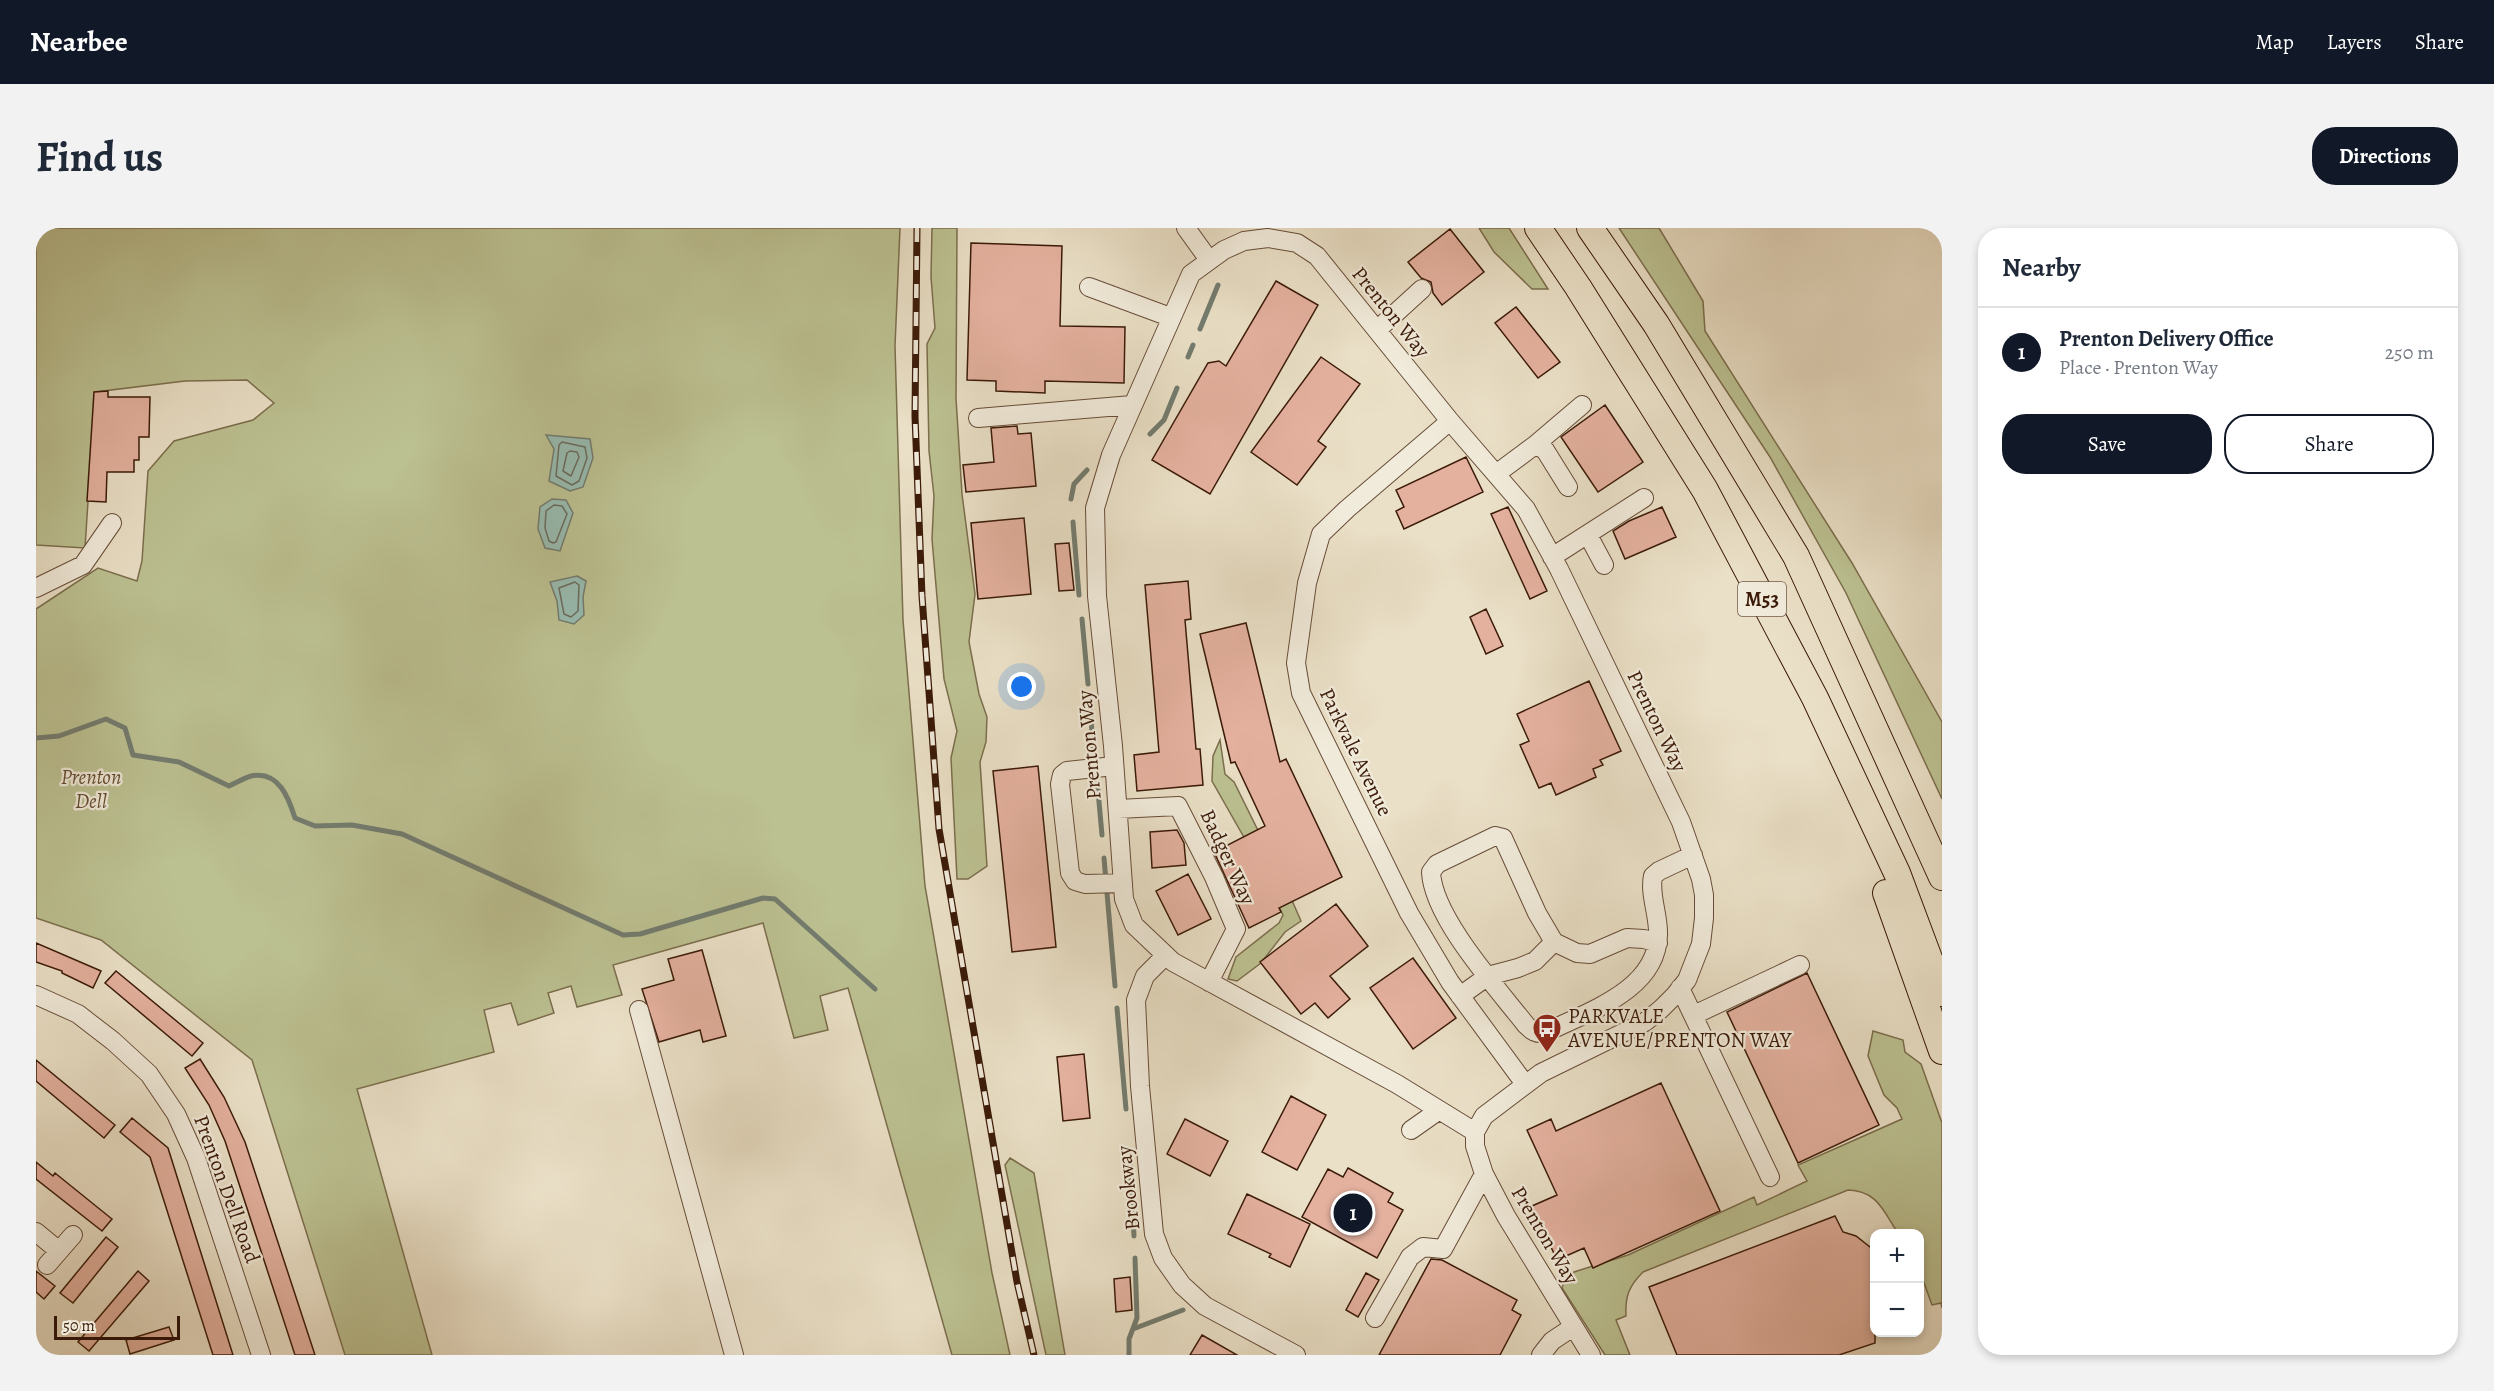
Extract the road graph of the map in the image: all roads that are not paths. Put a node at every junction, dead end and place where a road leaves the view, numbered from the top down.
1 (1186, 228) edge
2 (1538, 228) edge
3 (1590, 228) edge
4 (1209, 260) junction
5 (1089, 287) dead end
6 (1422, 289) dead end
7 (1170, 316) junction
8 (1377, 330) junction
9 (1132, 405) junction
10 (1582, 405) dead end
11 (978, 418) dead end
12 (1450, 421) junction
13 (1535, 445) junction
14 (1496, 474) junction
15 (1568, 487) dead end
16 (1644, 498) dead end
17 (112, 523) dead end
18 (1588, 535) junction
19 (1552, 557) junction
20 (1604, 565) dead end
21 (36, 588) edge
22 (1815, 698) junction
23 (1114, 766) junction
24 (1118, 809) junction
25 (1694, 855) junction
26 (1942, 877) edge
27 (1123, 883) junction
28 (1554, 942) junction
29 (1658, 943) junction
30 (1166, 955) junction
31 (1800, 965) dead end
32 (1488, 976) junction
33 (1209, 982) junction
34 (1680, 988) junction
35 (1942, 993) edge
36 (36, 995) edge
37 (1460, 996) junction
38 (639, 1010) dead end
39 (1694, 1015) junction
40 (1942, 1051) edge
41 (1525, 1084) junction
42 (1438, 1111) junction
43 (1411, 1130) dead end
44 (1475, 1132) junction
45 (1484, 1174) junction
46 (1770, 1177) dead end
47 (36, 1232) edge
48 (73, 1235) dead end
49 (59, 1251) junction
50 (47, 1265) dead end
51 (1375, 1318) dead end
52 (1574, 1326) junction
53 (261, 1355) edge
54 (734, 1355) edge
55 (1296, 1355) edge
56 (1541, 1355) edge
57 (1591, 1355) edge

1 - 4 street
2 - 22 highway, M53
3 - 26 highway, M53
4 - 7 street, Prenton Way
4 - 8 street, Prenton Way
5 - 7 street
6 - 8 street
7 - 9 street, Prenton Way
8 - 12 street, Prenton Way
9 - 11 street
9 - 23 street, Prenton Way
10 - 13 street
12 - 14 street, Prenton Way
12 - 37 street, Parkvale Avenue
13 - 14 street
13 - 15 street
14 - 19 street, Prenton Way
16 - 18 street
17 - 21 street
18 - 19 street
18 - 20 street
19 - 25 street, Prenton Way
22 - 35 highway, M53
22 - 40 highway
23 - 24 street, Prenton Way
23 - 27 street
24 - 27 street, Prenton Way
24 - 33 street, Badger Way
25 - 29 street
25 - 34 street, Prenton Way
27 - 30 street, Prenton Way
28 - 29 street
28 - 32 street
28 - 32 street
29 - 32 street
30 - 33 street, Prenton Way
30 - 55 street, Brookway
31 - 39 street
32 - 37 street
33 - 42 street, Prenton Way
34 - 39 street
34 - 41 street, Prenton Way
36 - 53 street, Prenton Dell Road
37 - 41 street, Parkvale Avenue
38 - 54 street
39 - 46 street
41 - 44 street, Prenton Way
42 - 43 street
42 - 44 street, Prenton Way
44 - 45 street, Prenton Way
45 - 51 street
45 - 52 street, Prenton Way
47 - 49 street
48 - 49 street
49 - 50 street
52 - 56 street
52 - 57 street, Prenton Way

